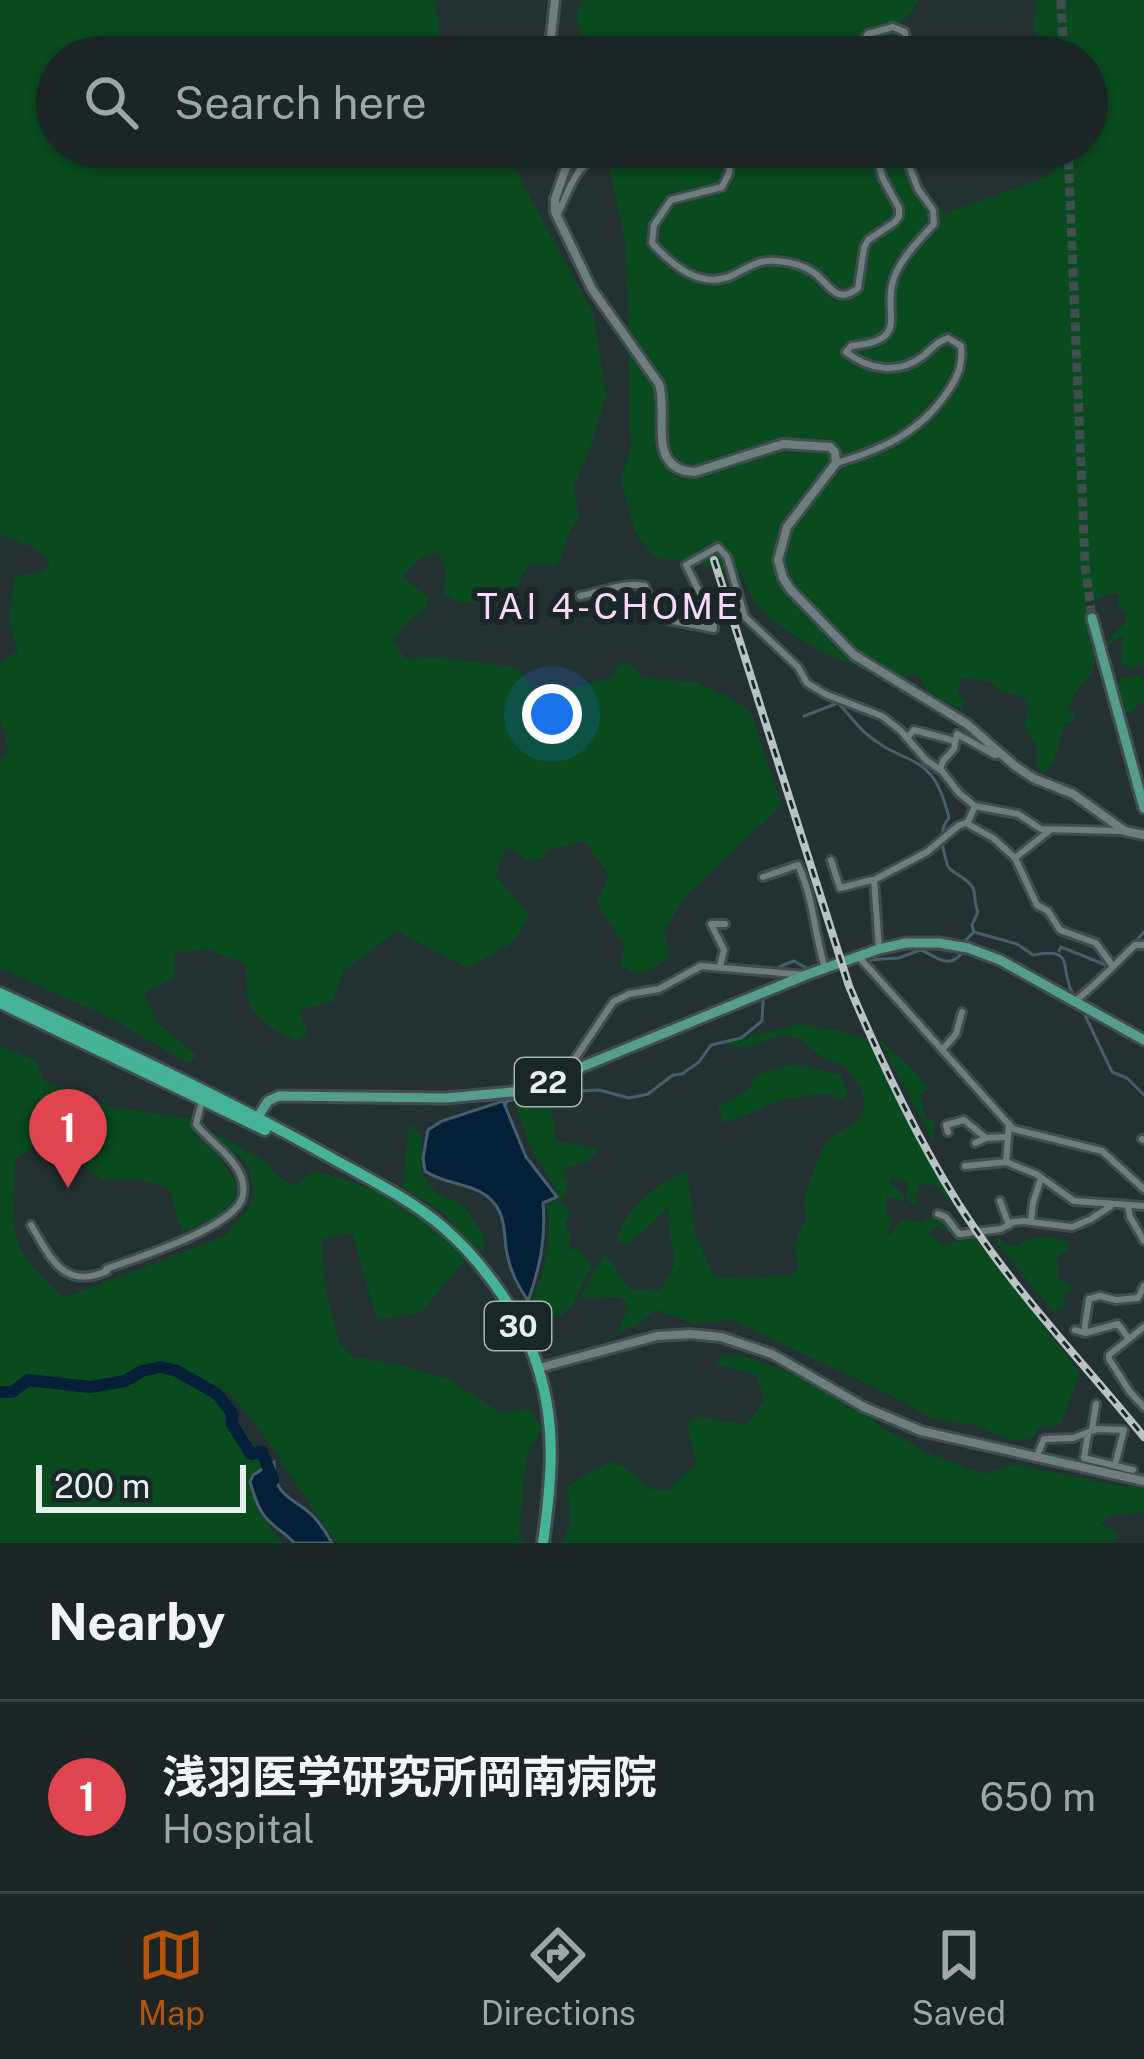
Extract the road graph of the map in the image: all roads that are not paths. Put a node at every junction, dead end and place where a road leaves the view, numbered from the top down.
1 (554, 0) edge
2 (551, 36) edge
3 (867, 36) edge
4 (906, 36) edge
5 (566, 168) edge
6 (582, 168) edge
7 (729, 168) edge
8 (880, 168) edge
9 (908, 168) edge
10 (556, 218) junction
11 (836, 464) junction
12 (580, 596) dead end
13 (1093, 618) tunnel mouth
14 (907, 738) junction
15 (955, 741) junction
16 (1002, 754) junction
17 (940, 770) junction
18 (975, 806) junction
19 (1144, 808) edge
20 (966, 823) junction
21 (1125, 830) junction
22 (1049, 831) junction
23 (1144, 835) edge
24 (1016, 858) junction
25 (832, 860) dead end
26 (763, 877) dead end
27 (874, 880) junction
28 (725, 924) dead end
29 (1144, 945) edge
30 (879, 949) junction
31 (858, 956) junction
32 (1112, 965) junction
33 (721, 966) junction
34 (825, 968) junction
35 (806, 975) junction
36 (0, 993) edge
37 (1076, 1001) junction
38 (0, 1003) edge
39 (962, 1012) dead end
40 (1144, 1040) edge
41 (942, 1050) junction
42 (564, 1076) junction
43 (205, 1096) junction
44 (255, 1121) junction
45 (1009, 1124) junction
46 (948, 1132) dead end
47 (1008, 1137) junction
48 (986, 1138) junction
49 (975, 1142) dead end
50 (1006, 1162) junction
51 (965, 1166) dead end
52 (1041, 1178) junction
53 (1143, 1186) edge
54 (1000, 1201) dead end
55 (1111, 1205) junction
56 (1144, 1206) edge
57 (1128, 1207) junction
58 (938, 1214) dead end
59 (1031, 1222) junction
60 (1009, 1225) junction
61 (31, 1226) dead end
62 (1072, 1228) junction
63 (1068, 1237) dead end
64 (1144, 1241) edge
65 (1144, 1286) edge
66 (1143, 1329) edge
67 (1129, 1339) junction
68 (539, 1368) junction
69 (1096, 1404) dead end
70 (1144, 1407) edge
71 (1090, 1433) junction
72 (1036, 1458) junction
73 (1115, 1465) junction
74 (1133, 1469) dead end
75 (1144, 1480) edge
76 (543, 1543) edge

1 - 2 street
3 - 4 street
5 - 10 street
6 - 10 street
7 - 8 street
9 - 11 street
10 - 11 street
11 - 16 street
12 - 14 street
13 - 19 main road
14 - 15 street
14 - 17 street
15 - 16 street
15 - 17 street
16 - 21 street
17 - 18 street
18 - 20 street
18 - 22 street
20 - 24 street
20 - 27 street
21 - 22 street
21 - 23 street
22 - 24 street
24 - 32 street
25 - 27 street
26 - 34 street
27 - 30 street
28 - 33 street
29 - 32 street
30 - 31 main road, 22
30 - 37 main road, 22
31 - 34 main road, 22
31 - 41 street
32 - 37 street
33 - 35 street
33 - 42 street
34 - 35 main road, 22
35 - 42 main road, 22
36 - 43 highway, 30
37 - 40 main road, 22
38 - 43 highway, 30
39 - 41 street
41 - 45 street
42 - 44 main road, 22
43 - 44 highway, 30
43 - 61 street
44 - 68 highway, 30
45 - 47 street
45 - 53 street
46 - 48 street
47 - 48 street
47 - 50 street
48 - 49 street
50 - 51 street
50 - 52 street
52 - 55 street
52 - 59 street
54 - 60 street
55 - 57 street
55 - 62 street
56 - 57 street
57 - 64 street
58 - 60 street
59 - 60 street
59 - 62 street
62 - 63 street
65 - 67 street
66 - 67 street
67 - 70 street
68 - 72 street
68 - 76 highway, 30
69 - 71 street
71 - 72 street
71 - 73 street
71 - 73 street
72 - 75 street
73 - 74 street

